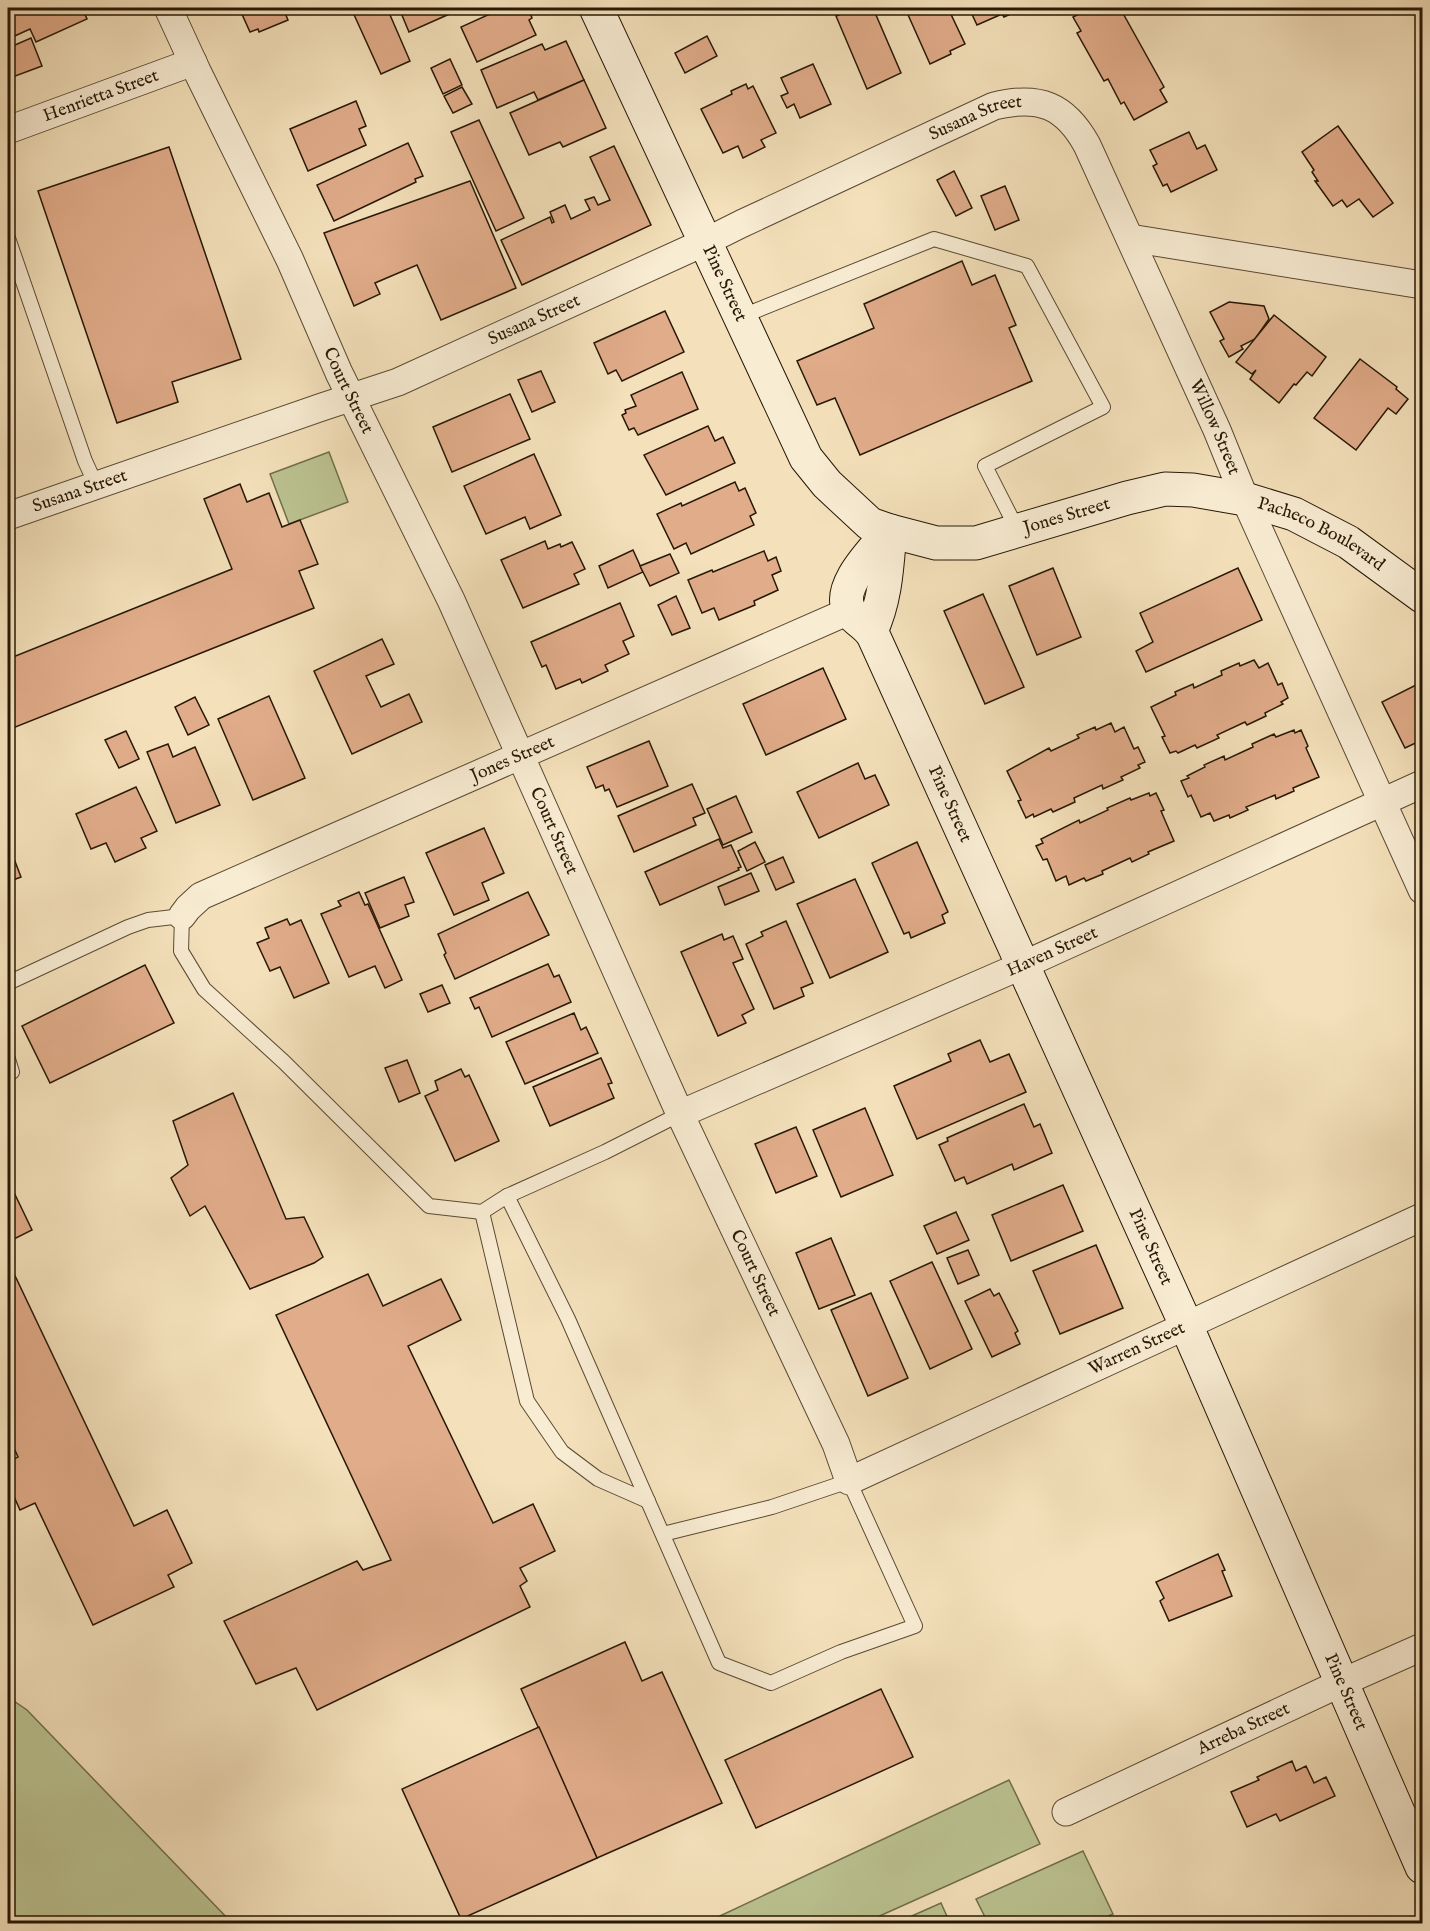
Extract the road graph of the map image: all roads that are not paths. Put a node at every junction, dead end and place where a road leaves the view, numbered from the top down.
1 (168, 8) edge
2 (596, 8) edge
3 (193, 62) junction
4 (1049, 106) joint
5 (8, 129) edge
6 (8, 238) edge
7 (1130, 238) junction
8 (705, 242) junction
9 (1422, 285) edge
10 (740, 317) junction
11 (351, 398) junction
12 (96, 485) junction
13 (1245, 499) junction
14 (8, 516) edge
15 (890, 531) junction
16 (1018, 531) junction
17 (1422, 596) edge
18 (860, 621) junction
19 (520, 755) junction
20 (1422, 784) edge
21 (1383, 801) junction
22 (1422, 890) edge
23 (182, 916) junction
24 (1021, 966) junction
25 (8, 983) edge
26 (680, 1114) junction
27 (507, 1196) junction
28 (482, 1212) junction
29 (1422, 1217) edge
30 (1186, 1325) junction
31 (849, 1481) junction
32 (648, 1501) junction
33 (663, 1534) junction
34 (1422, 1647) edge
35 (1343, 1682) junction
36 (1066, 1812) dead end
37 (1422, 1867) edge

1 - 3 street, Court Street
2 - 8 street, Pine Street
3 - 5 street, Henrietta Street
3 - 11 street, Court Street
4 - 7 street, Willow Street
4 - 8 street, Susana Street
6 - 12 lane
7 - 9 street
7 - 13 street, Willow Street
8 - 10 street, Pine Street
8 - 11 street, Susana Street
10 - 15 street, Pine Street
10 - 16 lane
11 - 12 street, Susana Street
11 - 19 street, Court Street
12 - 14 street, Susana Street
13 - 16 street, Jones Street
13 - 17 street, Pacheco Boulevard
13 - 21 street, Willow Street
15 - 16 street, Jones Street
15 - 18 street, Pine Street
18 - 19 street, Jones Street
18 - 24 street, Pine Street
19 - 23 street, Jones Street
19 - 26 street, Court Street
20 - 21 street, Haven Street
21 - 22 street, Willow Street
21 - 24 street, Haven Street
23 - 25 lane
23 - 28 lane
24 - 26 street, Haven Street
24 - 30 street, Pine Street
26 - 27 lane
26 - 31 street, Court Street
27 - 28 lane
27 - 32 lane
28 - 32 lane
29 - 30 street, Warren Street
30 - 31 street, Warren Street
30 - 35 street, Pine Street
31 - 33 lane
31 - 33 lane, Court Street
32 - 33 lane
34 - 35 street, Arreba Street
35 - 36 street, Arreba Street
35 - 37 street, Pine Street

